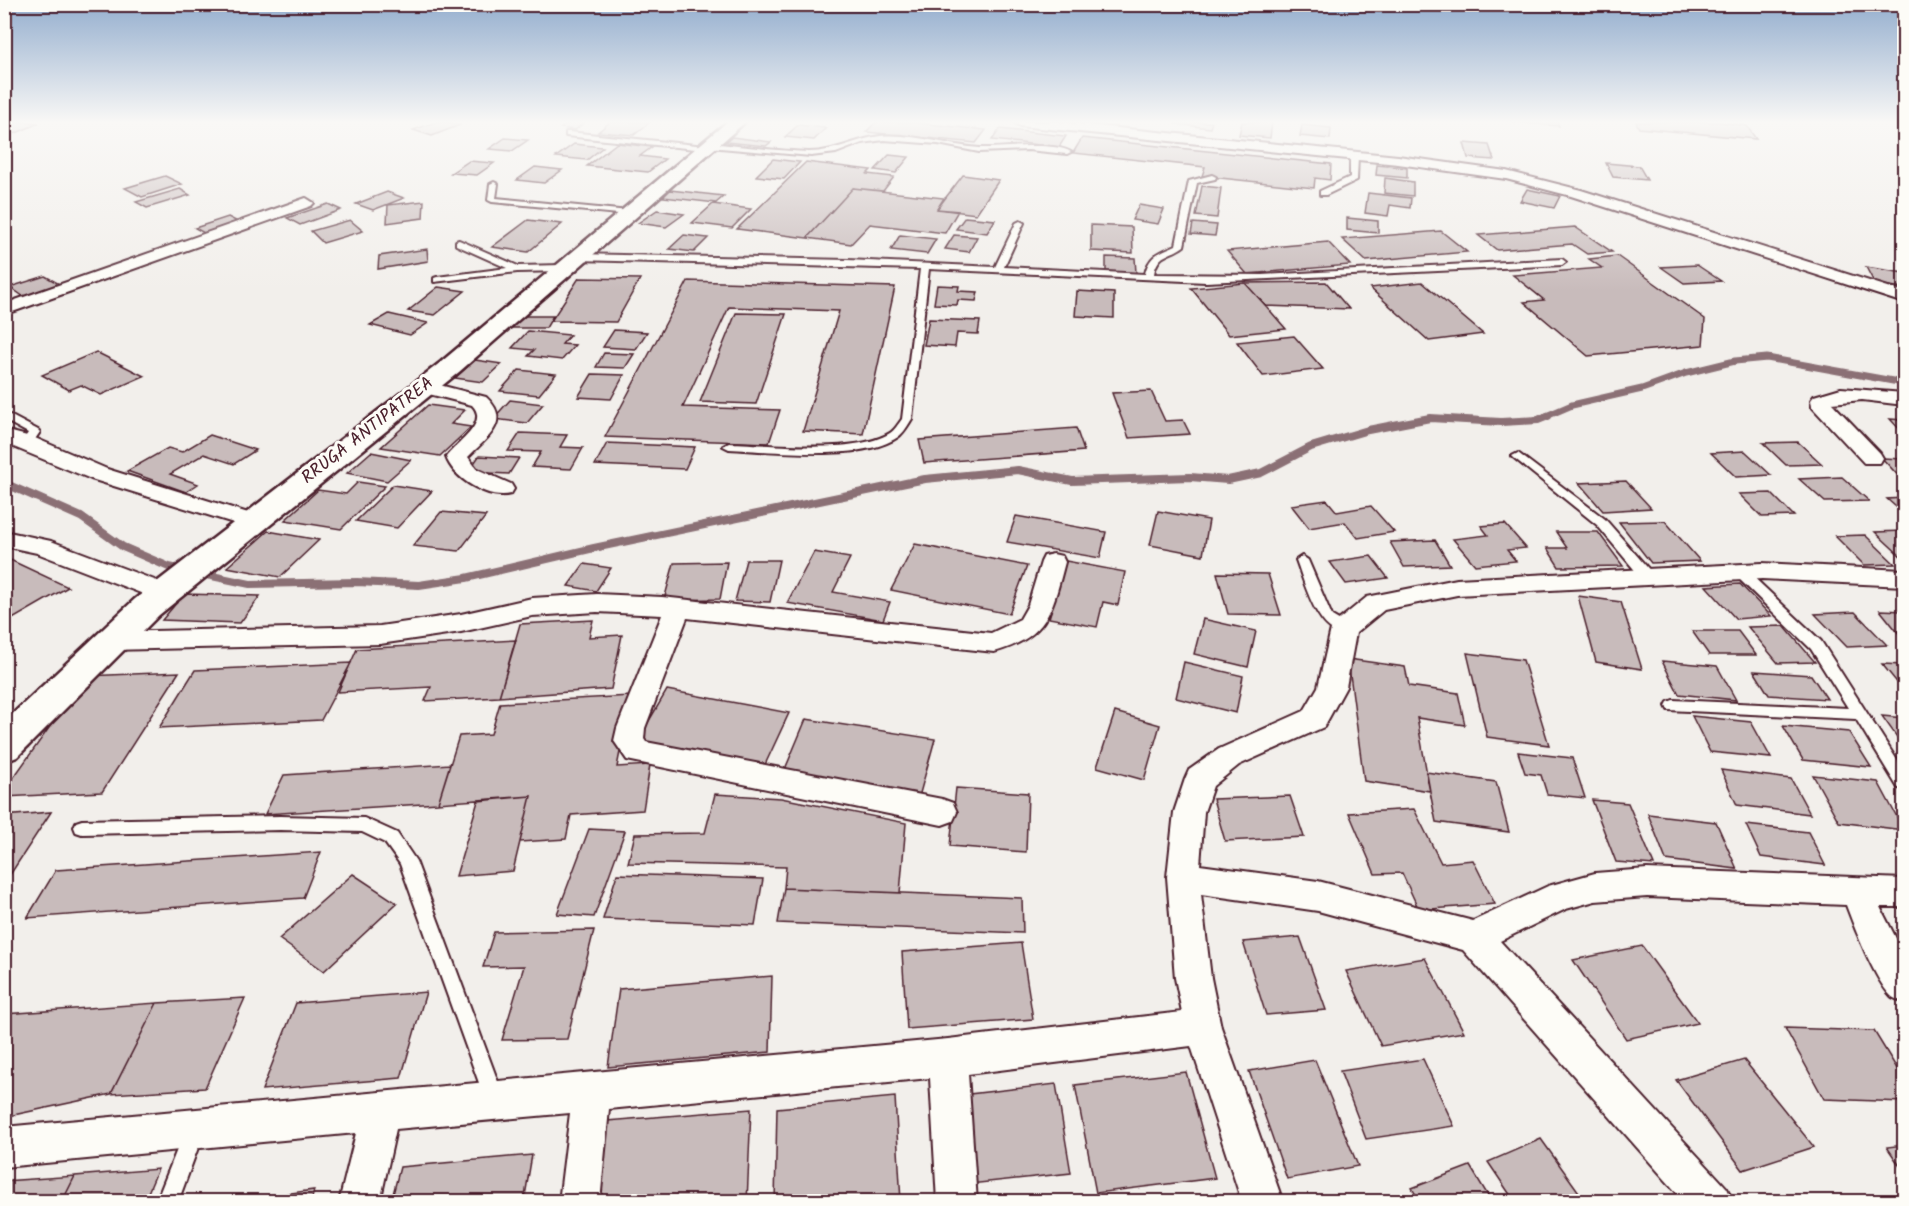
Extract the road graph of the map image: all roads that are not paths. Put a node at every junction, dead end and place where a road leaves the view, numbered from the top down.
1 (671, 178) edge
2 (1206, 178) edge
3 (1353, 178) edge
4 (1521, 178) edge
5 (494, 184) dead end
6 (1323, 193) dead end
7 (306, 203) dead end
8 (629, 213) junction
9 (1020, 223) dead end
10 (459, 243) dead end
11 (570, 262) junction
12 (1562, 262) dead end
13 (925, 267) junction
14 (517, 269) junction
15 (998, 271) junction
16 (1149, 278) junction
17 (437, 280) dead end
18 (1905, 298) edge
19 (4, 310) edge
20 (424, 387) junction
21 (1905, 399) edge
22 (4, 415) edge
23 (4, 436) edge
24 (27, 443) junction
25 (729, 446) dead end
26 (1518, 456) dead end
27 (1872, 458) dead end
28 (503, 489) dead end
29 (253, 522) junction
30 (4, 538) edge
31 (1302, 560) dead end
32 (1053, 562) dead end
33 (1740, 572) junction
34 (1648, 577) junction
35 (1905, 578) edge
36 (172, 587) junction
37 (678, 608) junction
38 (1344, 629) junction
39 (109, 641) junction
40 (1673, 706) dead end
41 (1861, 714) junction
42 (4, 747) edge
43 (1905, 783) edge
44 (942, 812) dead end
45 (82, 827) dead end
46 (1183, 877) junction
47 (1859, 893) junction
48 (1905, 893) edge
49 (1474, 937) junction
50 (1905, 985) edge
51 (1203, 1026) junction
52 (948, 1058) junction
53 (592, 1092) junction
54 (495, 1100) junction
55 (381, 1111) junction
56 (195, 1129) junction
57 (4, 1147) edge
58 (167, 1202) edge
59 (359, 1202) edge
60 (579, 1202) edge
61 (957, 1202) edge
62 (1263, 1202) edge
63 (1713, 1202) edge

1 - 8 main road, RRUGA ANTIPATREA
2 - 16 lane
3 - 6 lane
4 - 18 street
5 - 8 lane
7 - 19 street
8 - 11 main road, RRUGA ANTIPATREA
9 - 15 lane
10 - 14 lane
11 - 13 lane
11 - 14 lane
11 - 20 main road, RRUGA ANTIPATREA
12 - 16 lane
13 - 15 lane
13 - 25 lane
14 - 17 lane
15 - 16 lane
20 - 28 street
20 - 29 main road, RRUGA ANTIPATREA
21 - 27 street
22 - 24 lane
23 - 24 street
24 - 29 street
26 - 34 lane
29 - 36 main road, RRUGA ANTIPATREA
30 - 36 street
31 - 38 lane
32 - 37 street
33 - 34 street
33 - 35 street
33 - 41 lane
34 - 38 street
36 - 39 main road, RRUGA ANTIPATREA
37 - 39 street
37 - 44 street
38 - 46 street
39 - 42 main road, RRUGA ANTIPATREA
40 - 41 lane
41 - 43 lane
45 - 54 lane
46 - 49 street
46 - 51 street
47 - 48 street
47 - 49 street
47 - 50 street
49 - 63 street
51 - 52 street
51 - 62 street
52 - 53 street
52 - 61 street
53 - 54 street
53 - 60 street
54 - 55 street
55 - 56 street
55 - 59 street
56 - 57 street
56 - 58 lane

